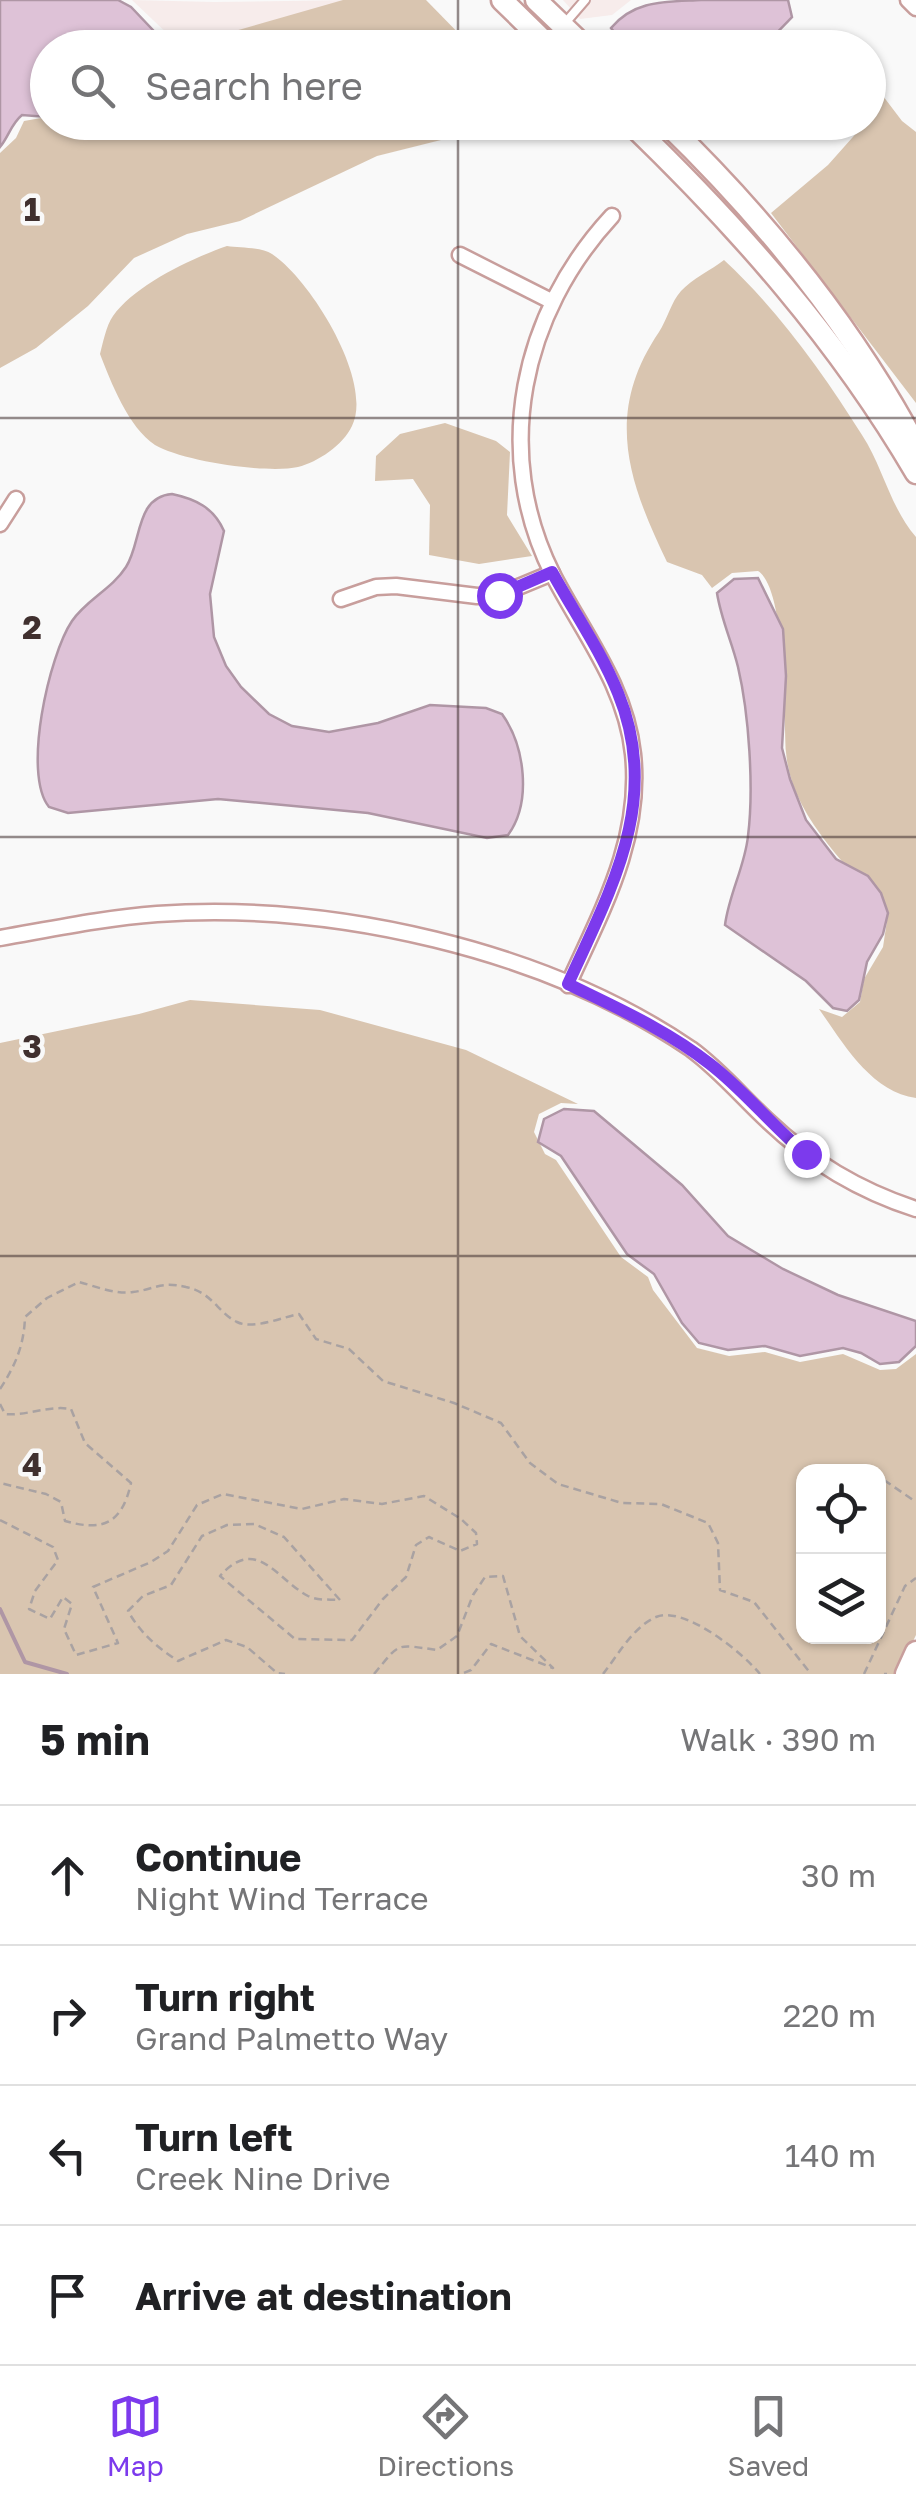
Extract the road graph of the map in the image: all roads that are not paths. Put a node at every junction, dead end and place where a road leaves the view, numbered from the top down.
1 (502, 0) edge
2 (536, 0) edge
3 (586, 0) edge
4 (908, 0) edge
5 (916, 8) edge
6 (563, 26) junction
7 (533, 30) edge
8 (560, 30) edge
9 (567, 30) edge
10 (647, 140) edge
11 (683, 140) edge
12 (612, 216) dead end
13 (460, 255) dead end
14 (551, 301) junction
15 (916, 446) edge
16 (916, 473) edge
17 (16, 500) dead end
18 (0, 524) edge
19 (552, 572) junction
20 (341, 599) dead end
21 (0, 938) edge
22 (568, 984) junction
23 (916, 1210) edge

1 - 7 street
2 - 6 street
3 - 6 lane
4 - 5 street
6 - 8 lane
6 - 9 street
10 - 16 street
11 - 15 street
12 - 14 street
13 - 14 street
14 - 19 street
17 - 18 street
19 - 20 street
19 - 22 street
21 - 22 street
22 - 23 street

